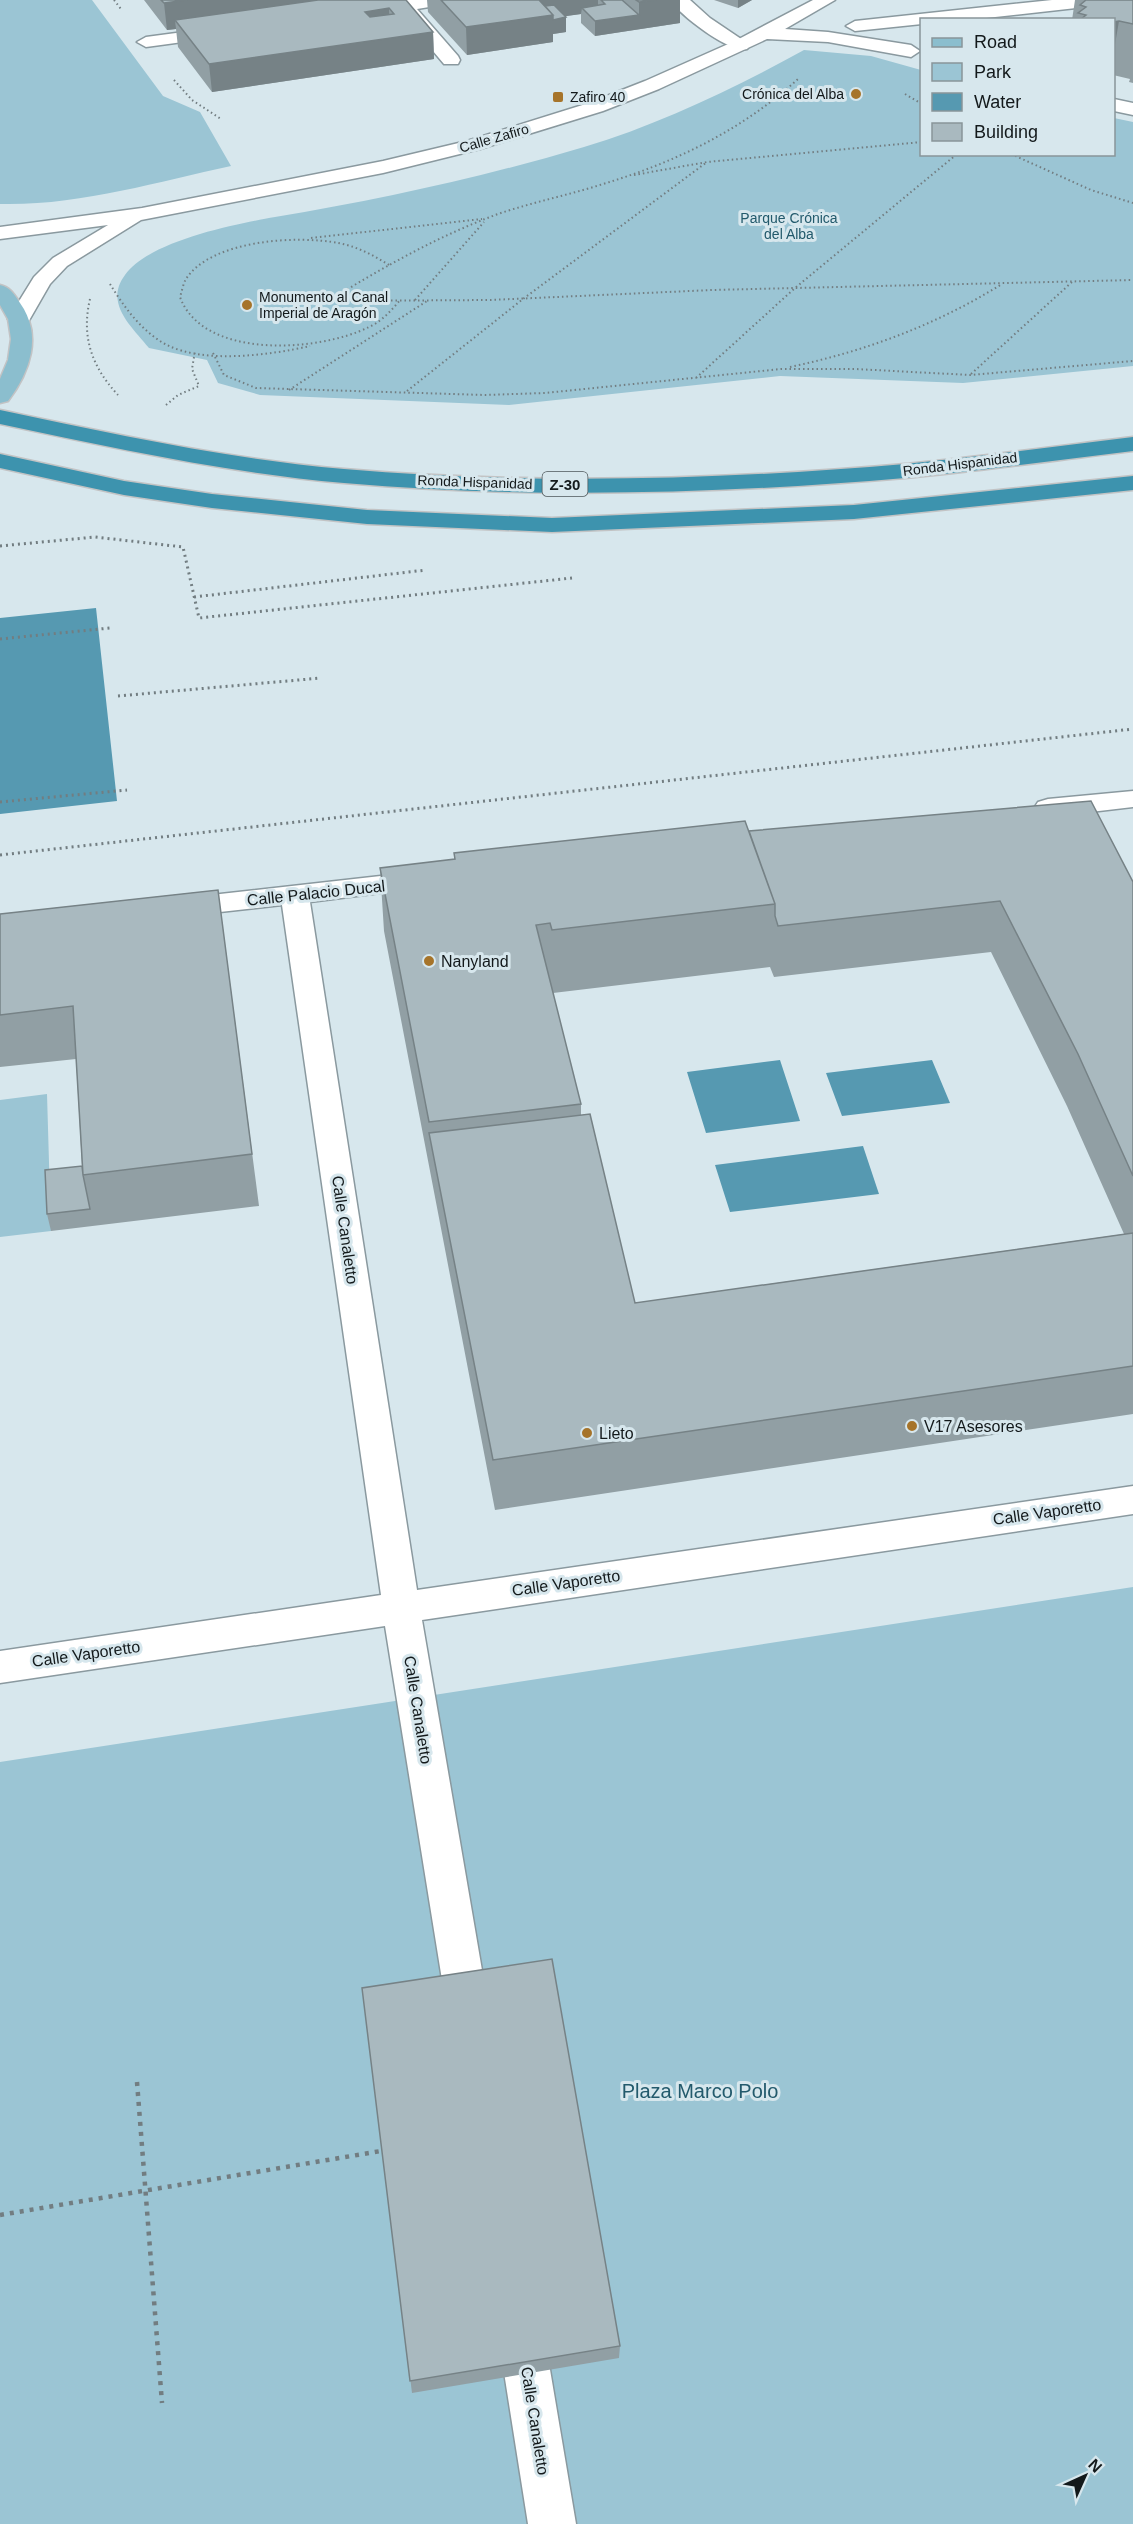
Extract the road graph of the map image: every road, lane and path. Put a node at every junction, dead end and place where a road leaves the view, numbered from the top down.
1 (442, 0) edge
2 (678, 0) edge
3 (1103, 0) edge
4 (403, 3) edge
5 (841, 10) edge
6 (346, 14) edge
7 (240, 29) edge
8 (765, 33) junction
9 (828, 37) junction
10 (146, 42) dead end
11 (741, 45) junction
12 (916, 52) edge
13 (451, 60) dead end
14 (1115, 105) edge
15 (1133, 109) edge
16 (920, 142) edge
17 (955, 156) edge
18 (1015, 156) edge
19 (707, 162) junction
20 (619, 179) junction
21 (1133, 203) edge
22 (142, 214) junction
23 (486, 219) junction
24 (0, 232) edge
25 (302, 239) junction
26 (71, 255) junction
27 (390, 265) junction
28 (1133, 280) edge
29 (108, 281) dead end
30 (1073, 281) junction
31 (1003, 283) junction
32 (795, 288) junction
33 (0, 291) edge
34 (523, 299) junction
35 (400, 300) junction
36 (414, 300) junction
37 (427, 300) junction
38 (19, 319) junction
39 (338, 339) junction
40 (195, 351) junction
41 (213, 353) junction
42 (1133, 360) edge
43 (781, 369) junction
44 (970, 375) junction
45 (695, 378) junction
46 (289, 390) junction
47 (407, 391) junction
48 (0, 396) edge
49 (120, 397) dead end
50 (162, 410) dead end
51 (0, 417) edge
52 (1133, 444) edge
53 (0, 461) edge
54 (1133, 483) edge
55 (0, 546) edge
56 (426, 570) dead end
57 (572, 578) dead end
58 (194, 597) junction
59 (110, 628) dead end
60 (0, 639) edge
61 (321, 678) dead end
62 (118, 696) dead end
63 (1133, 729) edge
64 (127, 789) dead end
65 (1133, 799) edge
66 (0, 802) edge
67 (1016, 812) edge
68 (0, 855) edge
69 (450, 878) edge
70 (295, 895) junction
71 (153, 910) edge
72 (1133, 1500) edge
73 (401, 1607) junction
74 (0, 1666) edge
75 (474, 2050) edge
76 (137, 2082) dead end
77 (394, 2148) edge
78 (146, 2191) junction
79 (0, 2215) edge
80 (513, 2286) edge
81 (162, 2403) dead end
82 (552, 2524) edge

1 - 4 street
2 - 11 street
3 - 5 street
4 - 6 street
4 - 13 street
5 - 8 street, Calle Zafiro
5 - 12 street
7 - 10 street
8 - 9 street
8 - 11 street, Calle Zafiro
9 - 12 street
9 - 20 path
11 - 22 street, Calle Zafiro
14 - 15 street
16 - 19 path
17 - 32 path
18 - 21 path
19 - 20 path
19 - 34 path
20 - 23 path
22 - 24 street, Calle Zafiro
22 - 26 street, Calle Zafiro
23 - 25 path
23 - 27 path
23 - 36 path
25 - 27 path
25 - 39 path
26 - 38 street, Calle Zafiro
26 - 49 path
27 - 35 path
28 - 30 path
29 - 40 path
30 - 31 path
30 - 44 path
31 - 32 path
31 - 43 path
32 - 34 path
32 - 45 path
33 - 38 main road
34 - 37 path
34 - 47 path
35 - 36 path
35 - 39 path
36 - 37 path
37 - 46 path
38 - 48 main road
39 - 41 path
40 - 41 path
40 - 50 path
41 - 46 path
42 - 44 path
43 - 44 path
43 - 45 path
45 - 47 path
46 - 47 path
51 - 52 highway, Ronda Hispanidad / Z-30
53 - 54 highway
55 - 58 path
56 - 58 path
57 - 58 path
59 - 60 path
61 - 62 path
63 - 68 path
64 - 66 path
65 - 67 street
69 - 70 street, Calle Palacio Ducal
70 - 71 street, Calle Palacio Ducal
70 - 73 street, Calle Canaletto
72 - 73 street, Calle Vaporetto
73 - 74 street, Calle Vaporetto
73 - 75 street, Calle Canaletto
76 - 78 path
77 - 78 path
78 - 79 path
78 - 81 path
80 - 82 street, Calle Canaletto

